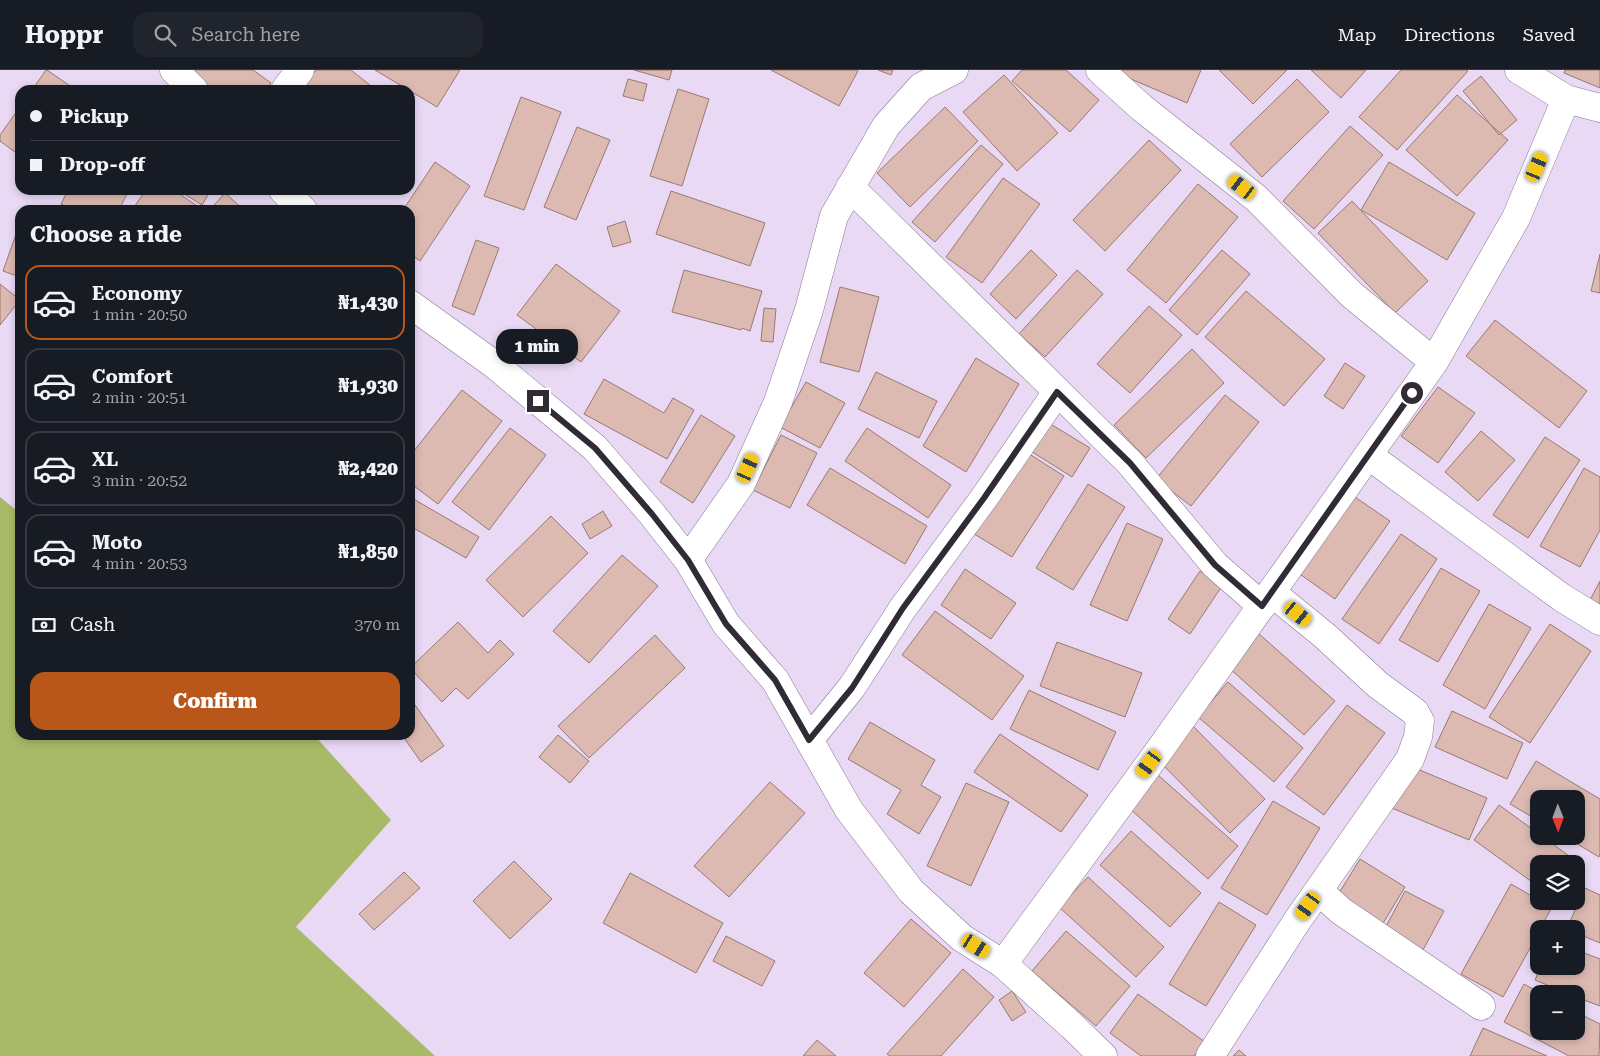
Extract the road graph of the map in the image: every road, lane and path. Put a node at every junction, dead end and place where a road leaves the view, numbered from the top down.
1 (174, 70) edge
2 (300, 70) edge
3 (954, 70) edge
4 (1100, 70) edge
5 (1519, 70) edge
6 (189, 85) edge
7 (289, 85) edge
8 (1566, 99) junction
9 (1600, 108) edge
10 (850, 187) junction
11 (288, 195) edge
12 (299, 205) edge
13 (415, 308) edge
14 (1434, 362) junction
15 (1057, 392) junction
16 (1368, 455) junction
17 (688, 560) junction
18 (1267, 599) junction
19 (1600, 621) edge
20 (809, 740) junction
21 (1319, 891) junction
22 (1003, 964) junction
23 (1481, 1006) dead end
24 (1103, 1056) edge
25 (1210, 1056) edge

1 - 6 street
2 - 7 street
3 - 10 street
4 - 14 street
5 - 8 street
8 - 9 street
8 - 14 street
10 - 15 street
10 - 17 street
11 - 12 street
13 - 17 street
14 - 16 street
15 - 18 street
15 - 20 street
16 - 18 street
16 - 19 street
17 - 20 street
18 - 21 street
18 - 22 street
20 - 22 street
21 - 23 street
21 - 25 street
22 - 24 street

